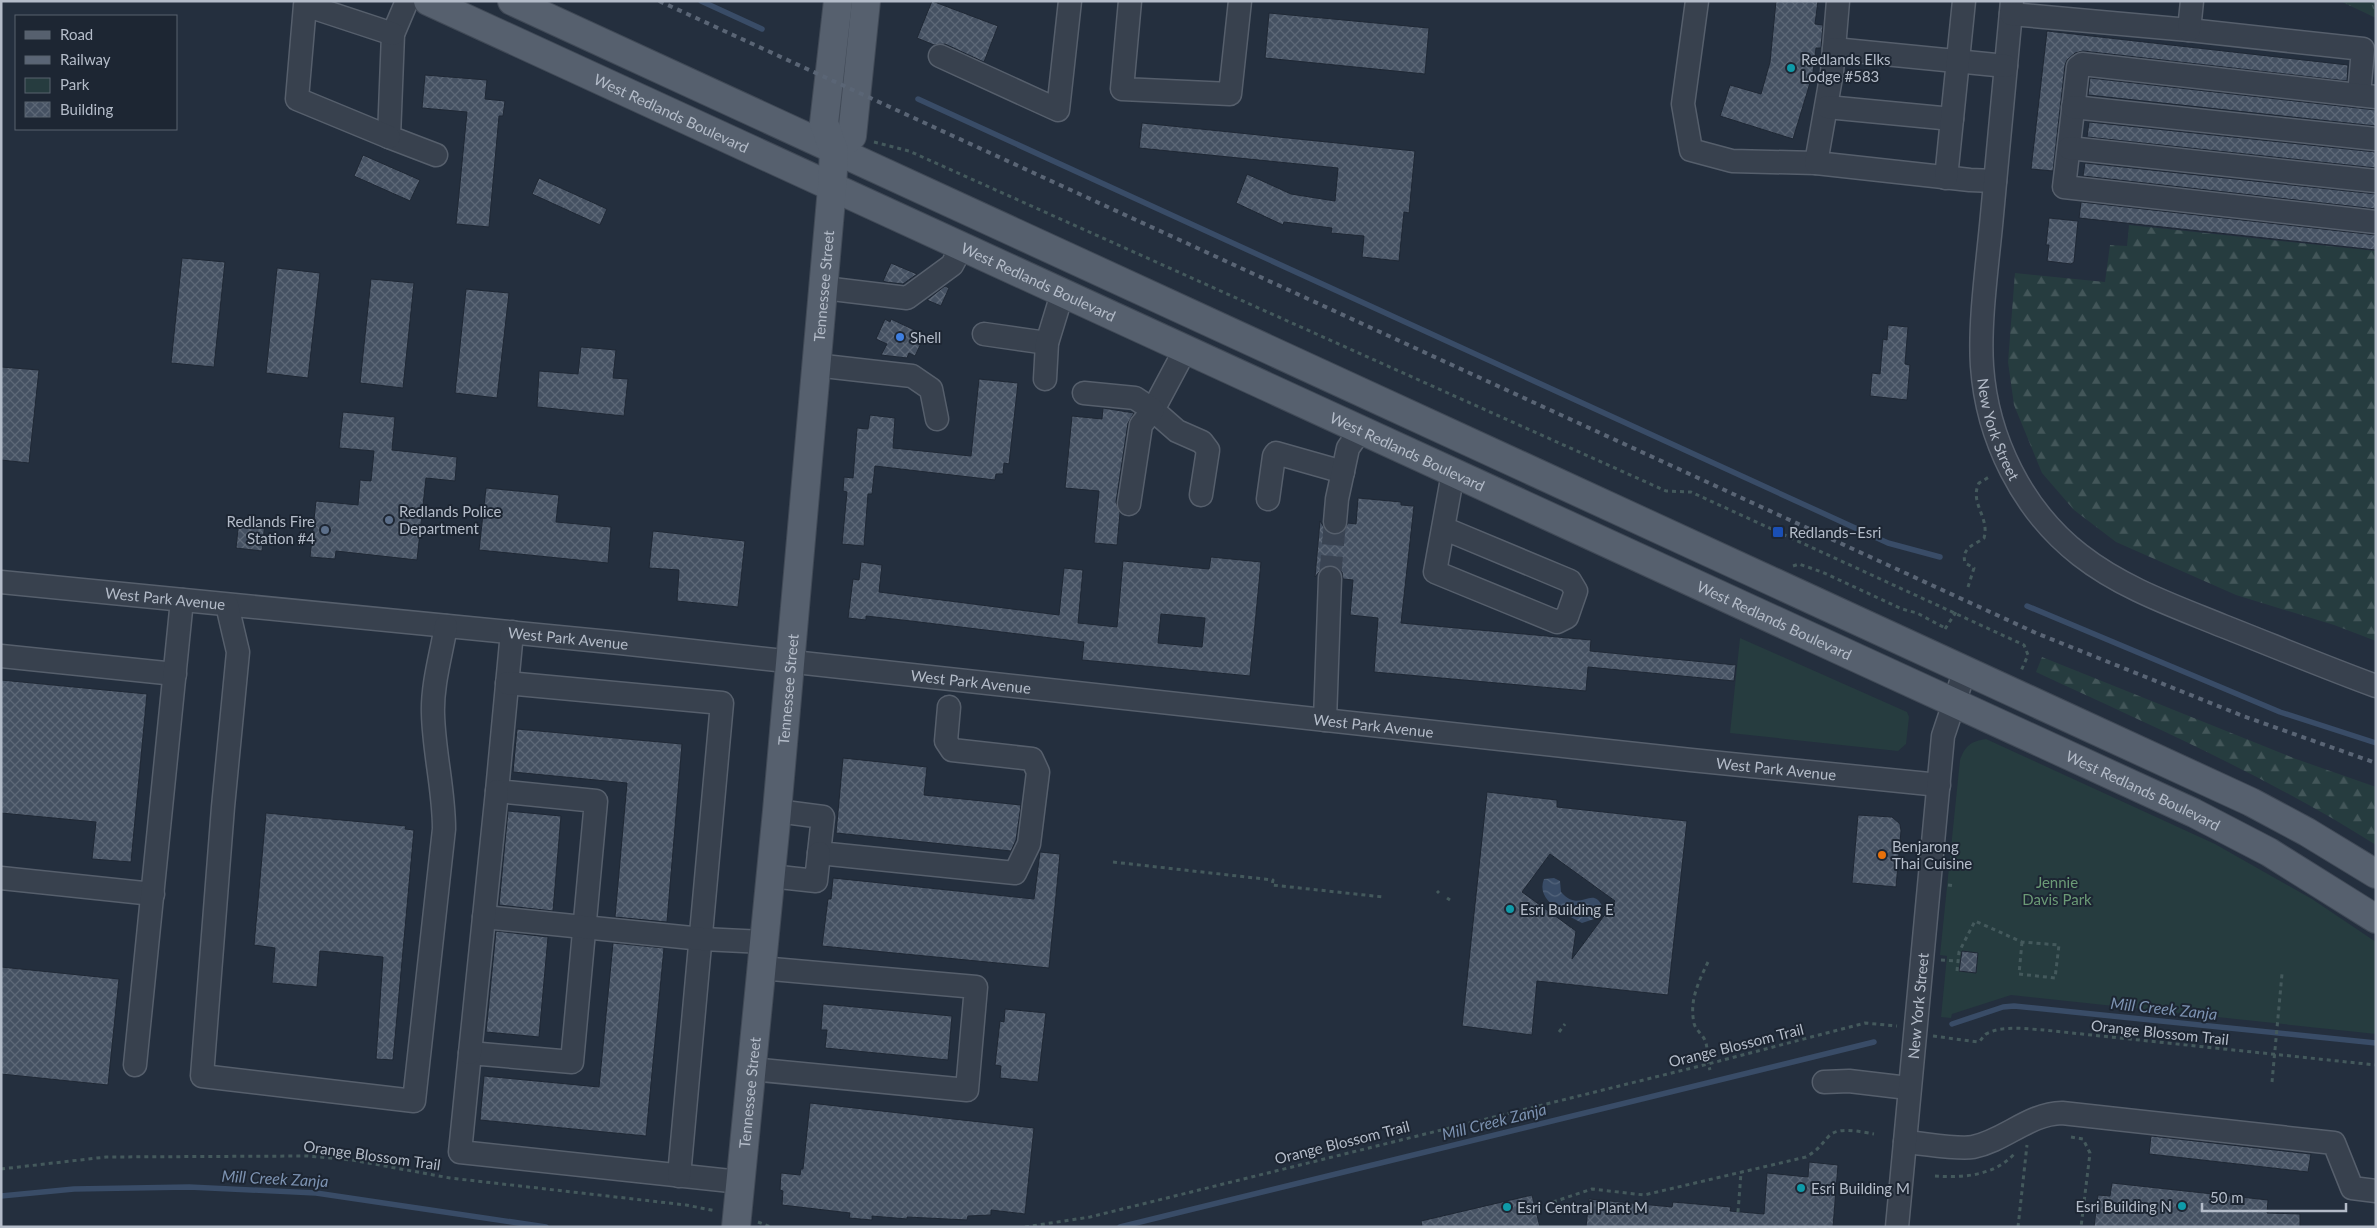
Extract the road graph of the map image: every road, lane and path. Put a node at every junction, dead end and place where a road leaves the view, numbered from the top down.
1 (407, 1) edge
2 (428, 1) edge
3 (512, 1) edge
4 (838, 1) edge
5 (866, 1) edge
6 (1070, 1) edge
7 (1130, 1) edge
8 (1240, 1) edge
9 (1696, 1) edge
10 (1838, 1) edge
11 (1964, 1) edge
12 (2192, 1) edge
13 (2012, 8) edge
14 (2189, 30) junction
15 (393, 34) junction
16 (1834, 49) junction
17 (940, 56) dead end
18 (1958, 61) junction
19 (2006, 66) junction
20 (2367, 96) edge
21 (1827, 107) junction
22 (2073, 107) junction
23 (1952, 119) junction
24 (390, 136) junction
25 (2376, 139) edge
26 (874, 142) dead end
27 (2069, 148) junction
28 (834, 151) junction
29 (436, 154) dead end
30 (1816, 163) junction
31 (1946, 178) junction
32 (1995, 181) junction
33 (2376, 181) edge
34 (832, 188) junction
35 (2376, 222) edge
36 (961, 248) junction
37 (824, 288) junction
38 (1062, 294) junction
39 (984, 334) dead end
40 (1047, 343) junction
41 (1185, 350) junction
42 (815, 365) junction
43 (1045, 379) dead end
44 (1084, 393) dead end
45 (1153, 410) junction
46 (937, 419) dead end
47 (1360, 431) junction
48 (1343, 472) junction
49 (1453, 473) junction
50 (1989, 476) dead end
51 (1201, 495) dead end
52 (1268, 499) dead end
53 (1129, 504) dead end
54 (1335, 522) tunnel mouth
55 (1443, 528) junction
56 (1330, 578) tunnel mouth
57 (1, 582) edge
58 (1784, 586) junction
59 (1968, 587) dead end
60 (182, 600) junction
61 (228, 605) junction
62 (1958, 609) dead end
63 (1955, 613) junction
64 (446, 626) junction
65 (512, 632) junction
66 (1, 656) edge
67 (789, 662) junction
68 (1965, 670) junction
69 (2021, 671) dead end
70 (175, 674) junction
71 (507, 683) junction
72 (2376, 686) edge
73 (1952, 704) junction
74 (949, 707) dead end
75 (1325, 720) junction
76 (1939, 785) junction
77 (497, 791) junction
78 (776, 811) junction
79 (819, 853) junction
80 (1113, 862) dead end
81 (2376, 874) edge
82 (770, 876) junction
83 (1, 878) edge
84 (153, 894) junction
85 (1383, 897) dead end
86 (484, 917) junction
87 (2376, 919) edge
88 (584, 928) junction
89 (702, 939) junction
90 (2022, 942) junction
91 (762, 955) junction
92 (1708, 962) dead end
93 (1957, 971) dead end
94 (2282, 974) dead end
95 (1565, 1024) dead end
96 (1898, 1026) dead end
97 (1559, 1032) dead end
98 (1947, 1039) dead end
99 (470, 1052) junction
100 (2274, 1055) junction
101 (1708, 1064) junction
102 (136, 1065) dead end
103 (2376, 1065) edge
104 (751, 1069) junction
105 (1710, 1070) dead end
106 (1824, 1082) dead end
107 (2272, 1082) dead end
108 (1908, 1088) junction
109 (1874, 1134) dead end
110 (2071, 1137) dead end
111 (2028, 1141) dead end
112 (1904, 1142) junction
113 (1, 1169) edge
114 (1741, 1173) junction
115 (679, 1176) junction
116 (740, 1182) junction
117 (2376, 1191) edge
118 (1553, 1202) dead end
119 (1738, 1212) dead end
120 (736, 1221) edge
121 (1025, 1227) edge
122 (1897, 1227) edge
123 (2018, 1227) edge
124 (2081, 1227) edge

1 - 15 street
2 - 34 main road, West Redlands Boulevard
3 - 28 main road
4 - 28 main road, Tennessee Street
5 - 28 main road
6 - 17 street
7 - 8 street
9 - 30 street
10 - 16 street
11 - 18 street
12 - 14 street
13 - 14 street
13 - 19 street, New York Street
14 - 20 street
15 - 24 street
15 - 24 street
16 - 18 street
16 - 21 street
18 - 19 street
18 - 23 street
19 - 32 street, New York Street
20 - 22 street
21 - 23 street
21 - 30 street
22 - 25 street
22 - 27 street
23 - 31 street
24 - 29 street
26 - 63 path
27 - 33 street
27 - 35 street
28 - 34 main road, Tennessee Street
28 - 58 main road
30 - 31 street
31 - 32 street
32 - 72 street, New York Street
34 - 36 main road, West Redlands Boulevard
34 - 37 main road, Tennessee Street
36 - 37 street
36 - 38 main road, West Redlands Boulevard
37 - 42 main road, Tennessee Street
38 - 40 street
38 - 41 main road, West Redlands Boulevard
39 - 40 street
40 - 43 street
41 - 45 street
41 - 47 main road, West Redlands Boulevard
42 - 46 street
42 - 67 main road, Tennessee Street
44 - 45 street
45 - 51 street
45 - 53 street
47 - 48 street
47 - 49 main road, West Redlands Boulevard
48 - 52 street
48 - 54 street
49 - 55 street
49 - 73 main road, West Redlands Boulevard
50 - 59 path
55 - 55 street
56 - 75 street
57 - 60 street, West Park Avenue
58 - 63 path
58 - 68 main road
60 - 61 street, West Park Avenue
60 - 70 street
61 - 64 street, West Park Avenue
61 - 64 street
62 - 63 path
63 - 69 path
64 - 65 street, West Park Avenue
65 - 67 street, West Park Avenue
65 - 71 street
66 - 70 street
67 - 75 street, West Park Avenue
67 - 78 main road, Tennessee Street
68 - 73 street, New York Street
68 - 81 main road
70 - 84 street
71 - 77 street
71 - 89 street
73 - 76 street, New York Street
73 - 87 main road, West Redlands Boulevard
74 - 79 street
75 - 76 street, West Park Avenue
76 - 108 street, New York Street
77 - 86 street
77 - 88 street
78 - 79 street
78 - 82 main road, Tennessee Street
79 - 82 street
80 - 85 path
82 - 91 main road, Tennessee Street
83 - 84 street
84 - 102 street
86 - 88 street
86 - 99 street
88 - 89 street
88 - 99 street
89 - 91 street
89 - 115 street
90 - 90 path
90 - 93 path
91 - 104 main road, Tennessee Street
91 - 104 street
92 - 101 path
94 - 100 path
95 - 97 path
96 - 101 path, Orange Blossom Trail
98 - 100 path, Orange Blossom Trail
99 - 115 street
100 - 103 path, Orange Blossom Trail
100 - 107 path
101 - 105 path
101 - 121 path, Orange Blossom Trail
104 - 116 main road, Tennessee Street
106 - 108 street
108 - 112 street, New York Street
109 - 114 path
110 - 124 path
111 - 123 path
112 - 117 street
112 - 122 street, New York Street
113 - 120 path, Orange Blossom Trail
114 - 118 path
114 - 119 path
115 - 116 street
116 - 120 main road, Tennessee Street

